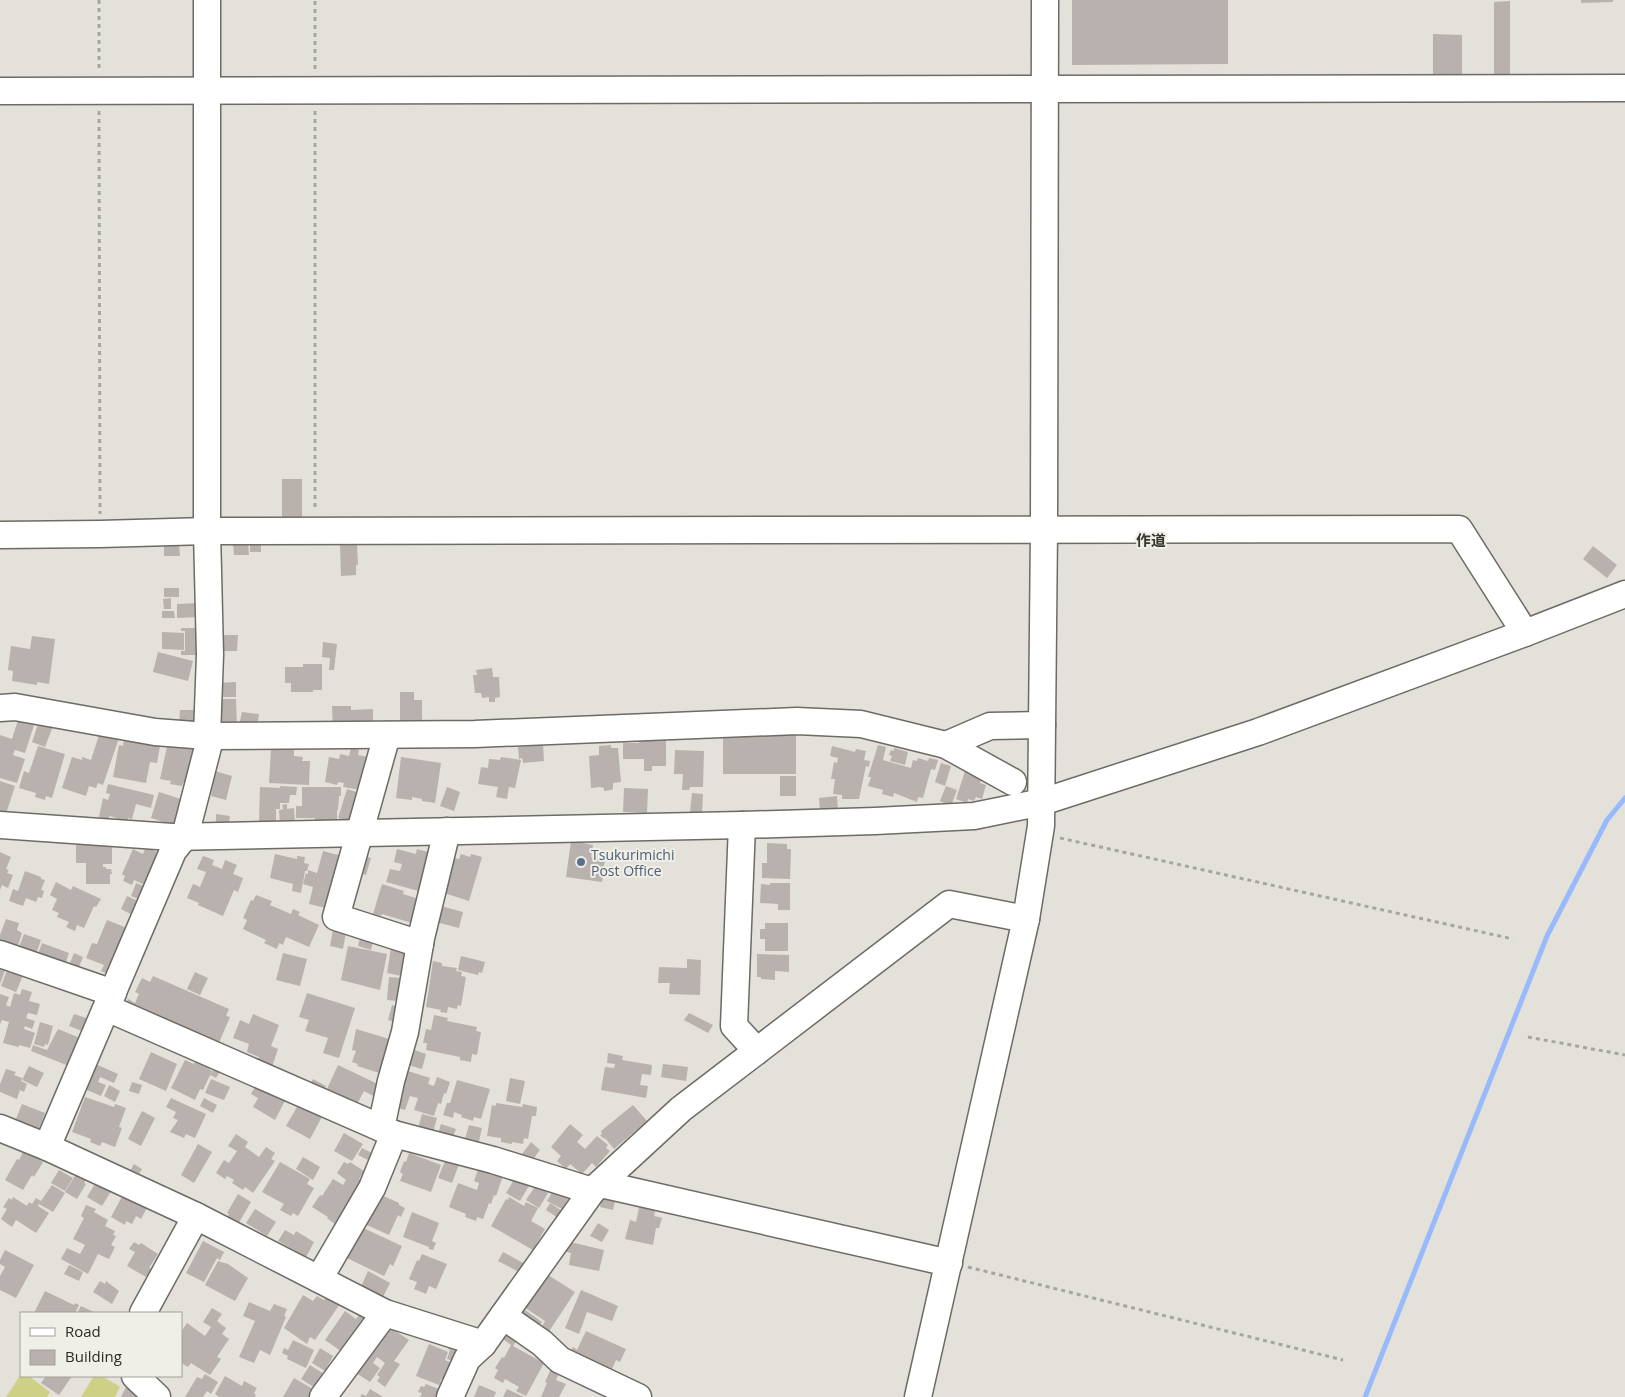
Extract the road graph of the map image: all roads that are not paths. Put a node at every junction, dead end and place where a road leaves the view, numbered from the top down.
1 (207, 0) edge
2 (1045, 0) edge
3 (1625, 88) edge
4 (1045, 89) junction
5 (0, 92) edge
6 (208, 92) junction
7 (1044, 529) junction
8 (207, 531) junction
9 (0, 534) edge
10 (0, 539) edge
11 (1625, 594) edge
12 (1525, 633) junction
13 (0, 708) edge
14 (1042, 725) junction
15 (387, 735) junction
16 (207, 736) junction
17 (946, 745) junction
18 (1013, 782) dead end
19 (1042, 802) junction
20 (0, 825) edge
21 (742, 825) junction
22 (447, 831) junction
23 (358, 833) junction
24 (185, 836) junction
25 (1026, 919) junction
26 (420, 944) junction
27 (0, 954) edge
28 (110, 1001) junction
29 (757, 1051) junction
30 (0, 1128) edge
31 (388, 1131) junction
32 (47, 1147) junction
33 (596, 1188) junction
34 (196, 1216) junction
35 (949, 1263) junction
36 (319, 1279) junction
37 (144, 1312) edge
38 (384, 1314) junction
39 (503, 1316) junction
40 (483, 1344) junction
41 (136, 1377) edge
42 (157, 1397) edge
43 (323, 1397) edge
44 (450, 1397) edge
45 (638, 1397) edge
46 (918, 1397) edge

1 - 6 street
2 - 4 street
3 - 4 street
4 - 6 street
4 - 7 street
5 - 6 street
6 - 8 street
7 - 8 street
7 - 12 street
7 - 14 street
8 - 9 street
8 - 16 street
9 - 10 street
11 - 12 street
12 - 19 street
13 - 16 street
14 - 17 street
14 - 19 street
15 - 16 street
15 - 17 street
15 - 23 street
16 - 24 street
17 - 18 street
19 - 21 street
19 - 25 street
20 - 24 street
21 - 22 street
21 - 29 street
22 - 23 street
22 - 26 street
23 - 24 street
23 - 26 street
24 - 28 street
25 - 29 street
25 - 35 street
26 - 31 street
27 - 28 street
28 - 31 street
28 - 32 street
29 - 33 street
30 - 32 street
31 - 33 street
31 - 36 street
32 - 34 street
33 - 35 street
33 - 39 street
34 - 36 street
34 - 37 street
35 - 46 street
36 - 38 street
38 - 40 street
38 - 43 street
39 - 40 street
39 - 45 street
40 - 44 street
41 - 42 street

